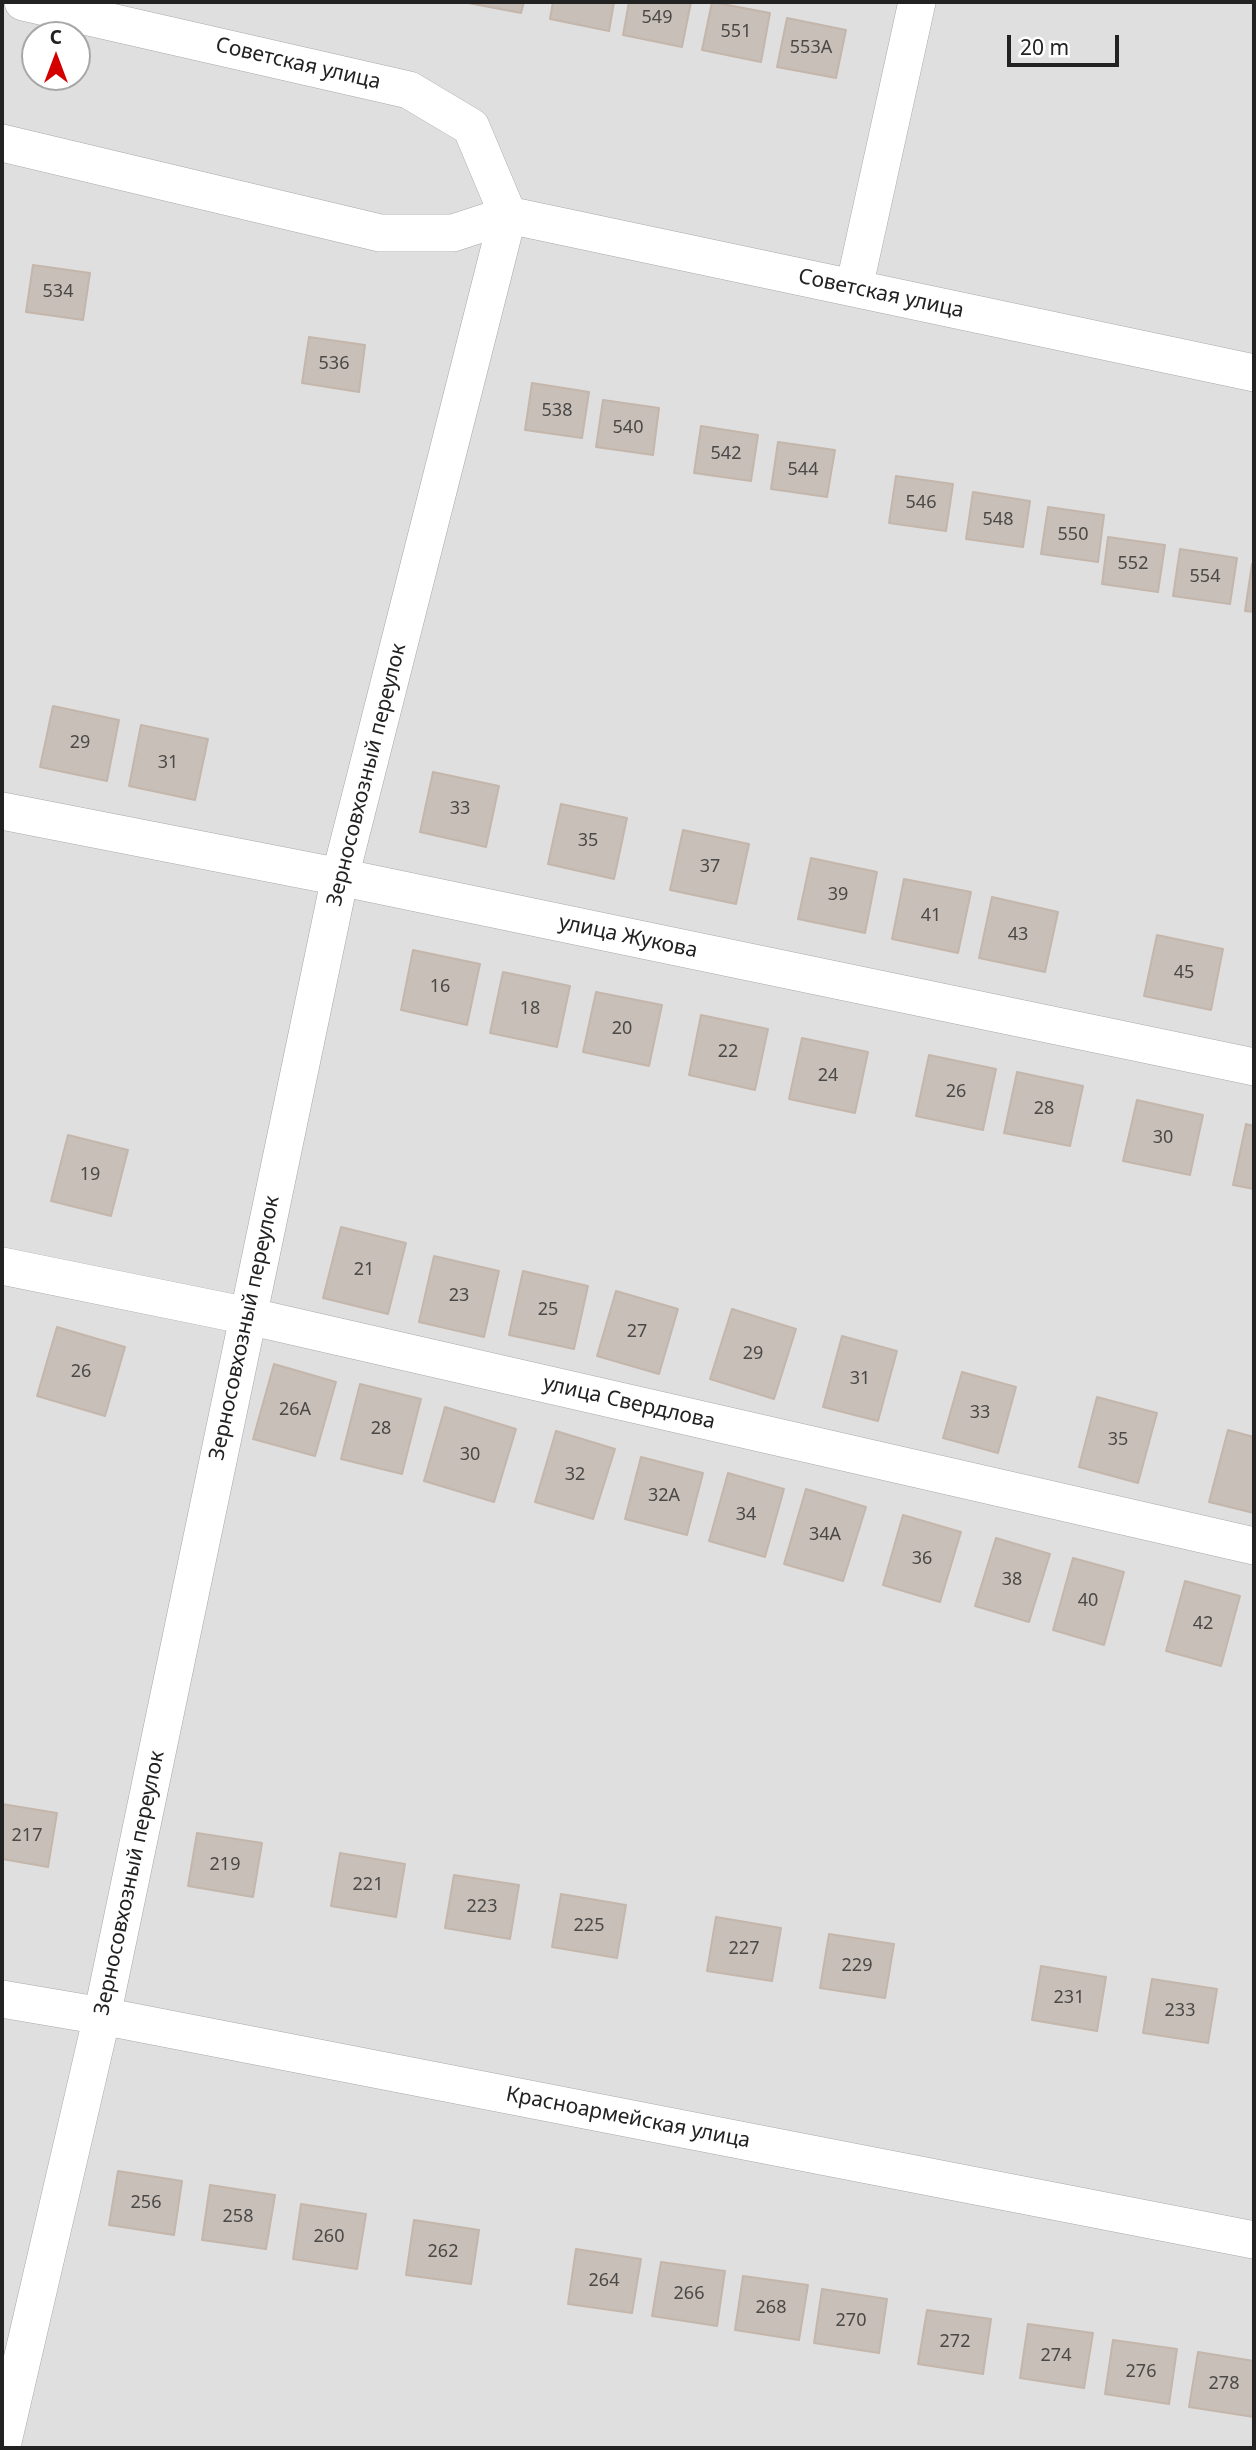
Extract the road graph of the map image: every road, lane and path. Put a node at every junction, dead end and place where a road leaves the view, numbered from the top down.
1 (23, 2) edge
2 (917, 2) edge
3 (2, 143) edge
4 (508, 215) junction
5 (855, 288) junction
6 (1254, 373) edge
7 (2, 811) edge
8 (340, 877) junction
9 (1254, 1067) edge
10 (2, 1266) edge
11 (248, 1316) junction
12 (1254, 1546) edge
13 (2, 1998) edge
14 (102, 2016) junction
15 (1254, 2240) edge
16 (2, 2446) edge

1 - 4 street, Советская улица
2 - 5 street
3 - 4 street
4 - 5 street, Советская улица
4 - 8 street, Зерносовхозный переулок
5 - 6 street, Советская улица
7 - 8 street, улица Жукова
8 - 9 street, улица Жукова
8 - 11 street, Зерносовхозный переулок
10 - 11 street, улица Свердлова
11 - 12 street, улица Свердлова
11 - 14 street, Зерносовхозный переулок
13 - 14 street, Красноармейская улица
14 - 15 street, Красноармейская улица
14 - 16 street, Зерносовхозный переулок

